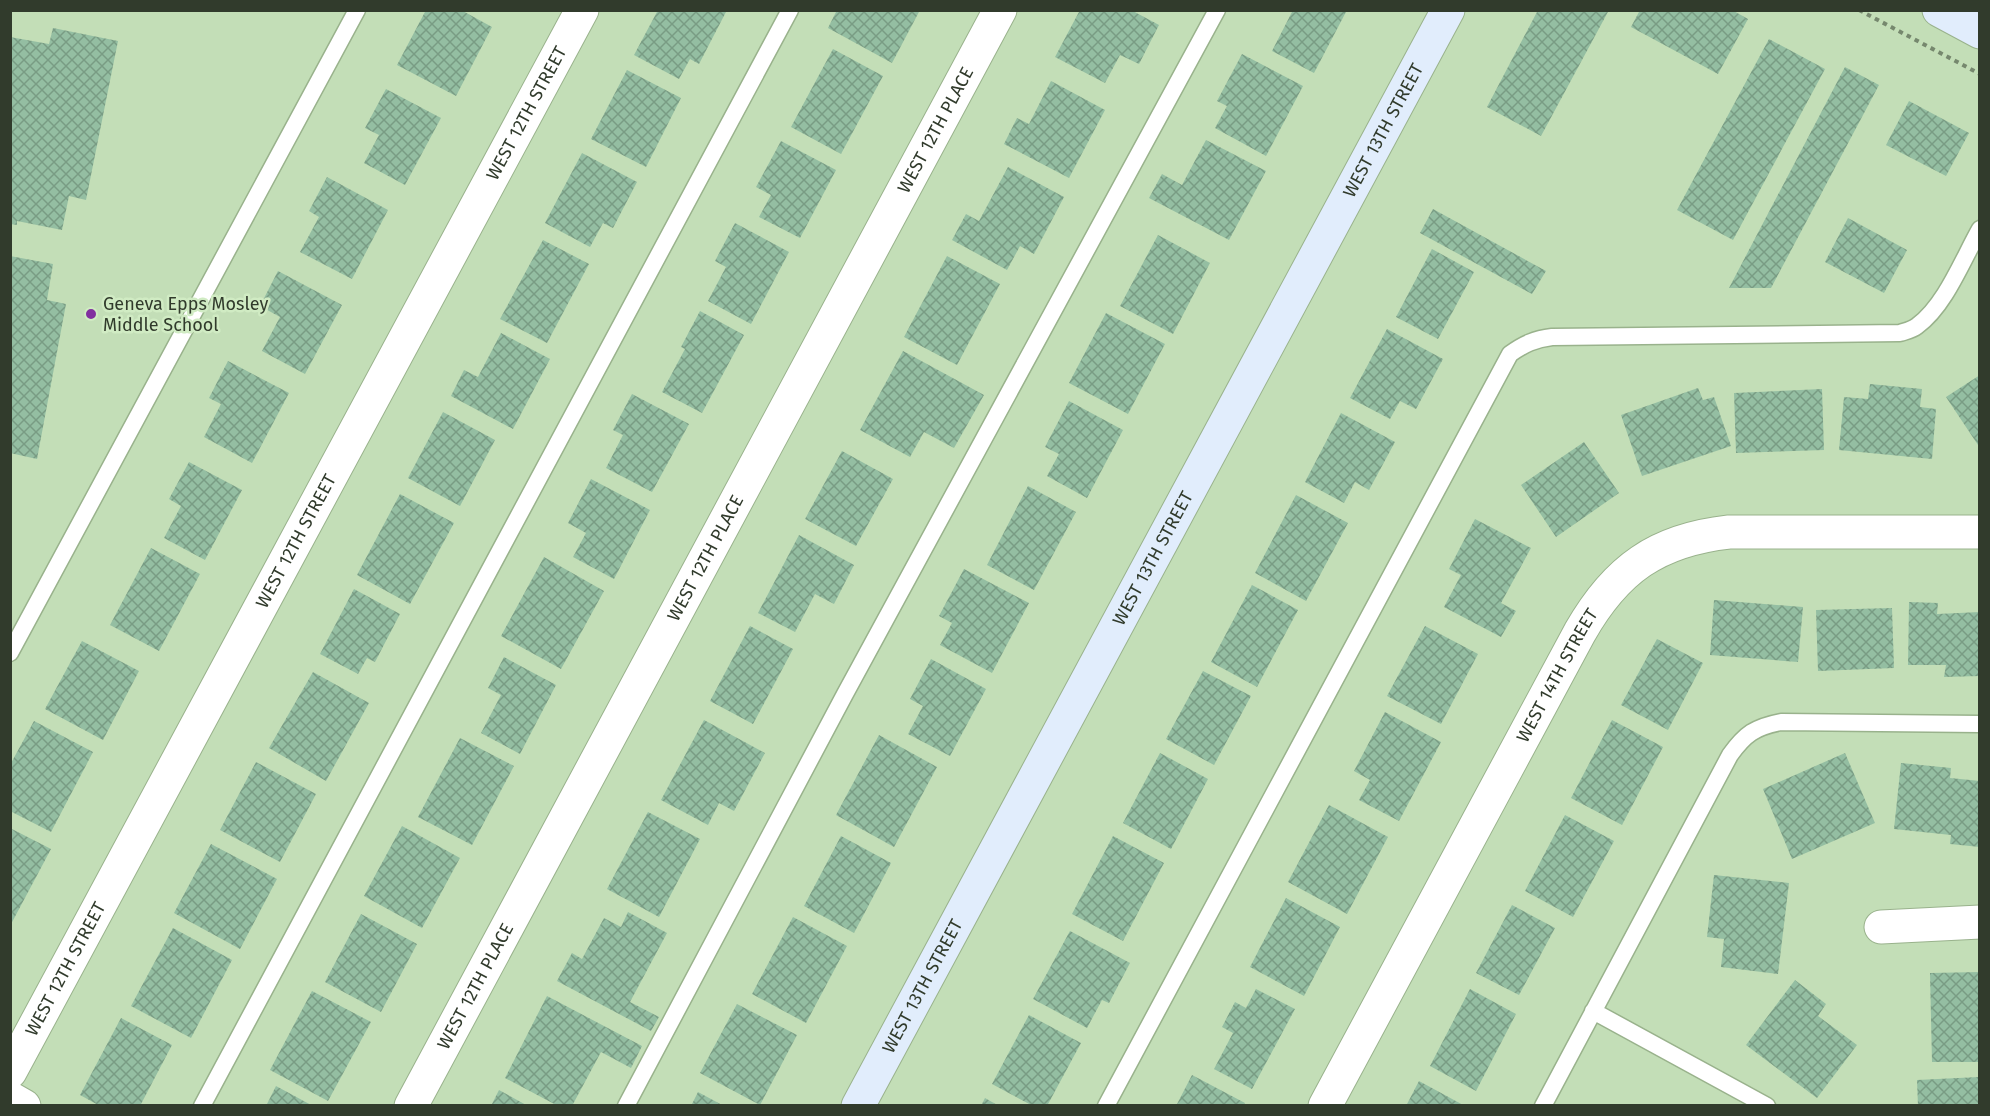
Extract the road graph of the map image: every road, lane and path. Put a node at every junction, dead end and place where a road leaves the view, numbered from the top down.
1 (357, 10) edge
2 (582, 10) edge
3 (790, 10) edge
4 (1000, 10) edge
5 (1217, 10) edge
6 (1448, 10) edge
7 (1859, 10) edge
8 (1939, 10) edge
9 (1980, 32) edge
10 (1980, 75) edge
11 (1980, 229) edge
12 (1980, 532) edge
13 (10, 653) edge
14 (1980, 724) edge
15 (1980, 922) edge
16 (1881, 927) dead end
17 (1593, 1011) junction
18 (10, 1072) edge
19 (10, 1098) edge
20 (24, 1106) edge
21 (202, 1106) edge
22 (411, 1106) edge
23 (626, 1106) edge
24 (858, 1106) edge
25 (1106, 1106) edge
26 (1325, 1106) edge
27 (1543, 1106) edge
28 (1767, 1106) edge

1 - 13 lane
2 - 18 street, WEST 12TH STREET
3 - 21 lane
4 - 22 street, WEST 12TH PLACE
5 - 23 lane
6 - 24 street, WEST 13TH STREET
7 - 10 path
8 - 9 street
11 - 25 lane
12 - 26 street, WEST 14TH STREET
14 - 17 lane
15 - 16 street
17 - 27 lane
17 - 28 lane
19 - 20 street

